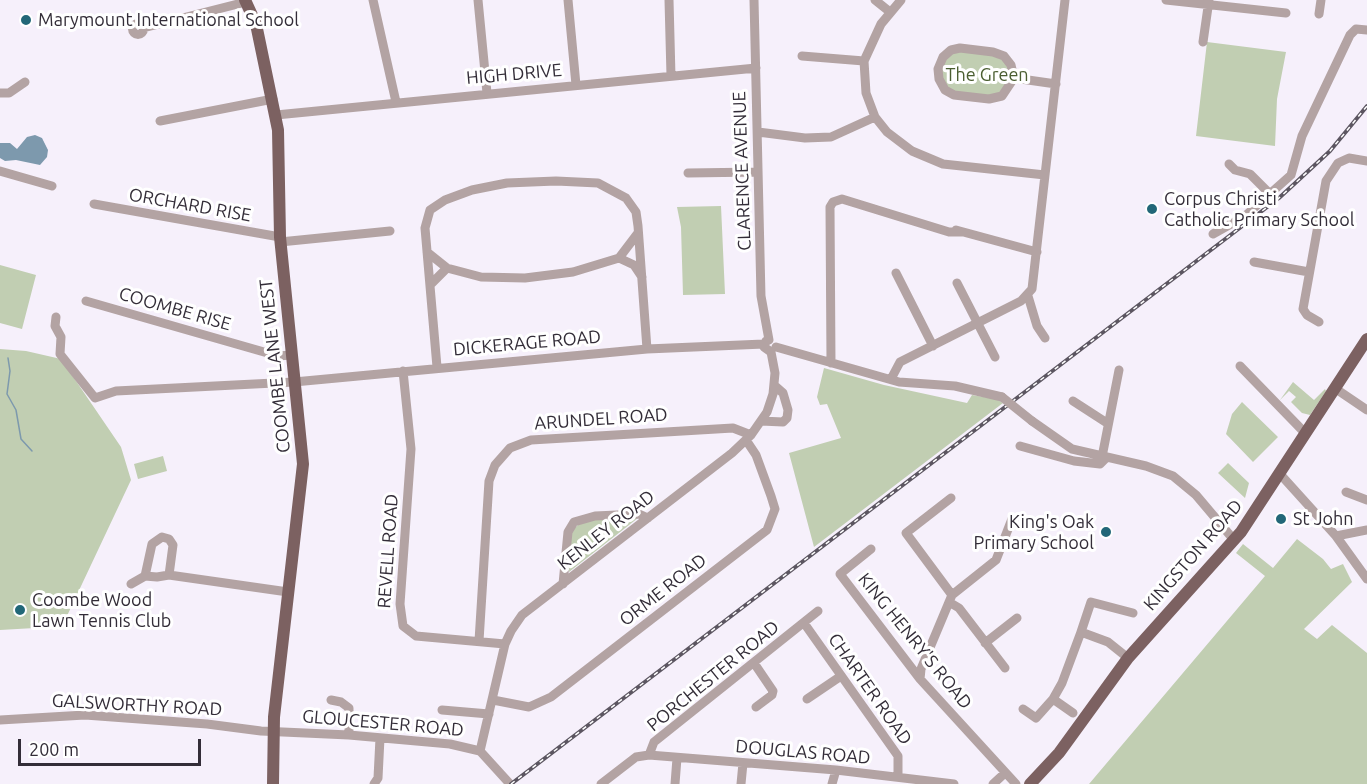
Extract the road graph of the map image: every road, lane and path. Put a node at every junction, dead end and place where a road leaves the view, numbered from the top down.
1 (373, 0) edge
2 (478, 0) edge
3 (568, 0) edge
4 (669, 0) edge
5 (754, 0) edge
6 (875, 0) edge
7 (901, 0) edge
8 (1065, 0) edge
9 (1166, 0) edge
10 (1321, 0) edge
11 (245, 1) edge
12 (1208, 2) edge
13 (890, 12) junction
14 (1286, 13) dead end
15 (1319, 14) dead end
16 (143, 28) dead end
17 (1367, 30) edge
18 (1203, 42) dead end
19 (802, 56) dead end
20 (864, 61) junction
21 (756, 68) junction
22 (671, 76) junction
23 (1014, 78) junction
24 (25, 82) dead end
25 (1056, 84) junction
26 (576, 85) junction
27 (0, 93) edge
28 (487, 93) junction
29 (273, 99) junction
30 (396, 102) junction
31 (276, 115) junction
32 (875, 117) junction
33 (160, 121) dead end
34 (758, 132) junction
35 (1367, 161) edge
36 (1229, 164) dead end
37 (0, 171) edge
38 (758, 172) junction
39 (688, 173) dead end
40 (1046, 175) junction
41 (52, 186) dead end
42 (1270, 194) junction
43 (94, 204) dead end
44 (390, 231) dead end
45 (638, 233) junction
46 (1213, 234) dead end
47 (280, 240) junction
48 (427, 252) junction
49 (1037, 252) junction
50 (619, 258) junction
51 (1254, 262) dead end
52 (447, 268) junction
53 (1309, 272) junction
54 (896, 273) dead end
55 (643, 279) junction
56 (957, 283) dead end
57 (431, 284) junction
58 (1028, 296) junction
59 (86, 301) dead end
60 (56, 317) dead end
61 (1319, 322) dead end
62 (978, 324) junction
63 (1045, 338) dead end
64 (1367, 339) edge
65 (770, 345) junction
66 (933, 346) junction
67 (648, 350) junction
68 (291, 355) junction
69 (995, 357) dead end
70 (831, 363) junction
71 (1240, 366) dead end
72 (437, 368) junction
73 (1119, 370) dead end
74 (403, 371) junction
75 (891, 379) junction
76 (294, 382) junction
77 (775, 386) junction
78 (1336, 389) junction
79 (1073, 400) dead end
80 (1367, 410) edge
81 (762, 421) junction
82 (1107, 423) junction
83 (1306, 434) junction
84 (748, 438) junction
85 (1020, 446) dead end
86 (1104, 458) junction
87 (1280, 474) junction
88 (1346, 492) dead end
89 (951, 498) dead end
90 (1367, 500) edge
91 (648, 518) junction
92 (1011, 519) dead end
93 (1367, 530) edge
94 (1336, 536) junction
95 (1234, 540) junction
96 (871, 549) dead end
97 (169, 574) junction
98 (145, 576) junction
99 (1367, 579) edge
100 (131, 584) dead end
101 (563, 584) junction
102 (288, 592) junction
103 (951, 599) junction
104 (818, 611) dead end
105 (1132, 613) dead end
106 (1017, 618) dead end
107 (804, 623) junction
108 (1081, 632) junction
109 (478, 641) junction
110 (505, 644) junction
111 (985, 644) junction
112 (1128, 658) junction
113 (754, 663) junction
114 (1005, 668) dead end
115 (841, 676) junction
116 (920, 679) junction
117 (807, 699) dead end
118 (1053, 699) junction
119 (331, 700) dead end
120 (493, 700) junction
121 (756, 707) dead end
122 (1023, 709) dead end
123 (442, 710) dead end
124 (1073, 713) dead end
125 (489, 714) junction
126 (0, 720) edge
127 (273, 732) junction
128 (349, 735) junction
129 (380, 738) junction
130 (480, 751) junction
131 (649, 755) junction
132 (677, 758) junction
133 (743, 763) junction
134 (836, 770) junction
135 (1005, 772) junction
136 (898, 777) junction
137 (507, 780) edge
138 (273, 784) edge
139 (374, 784) edge
140 (601, 784) edge
141 (675, 784) edge
142 (741, 784) edge
143 (832, 784) edge
144 (954, 784) edge
145 (993, 784) edge
146 (1016, 784) edge
147 (1030, 784) edge

1 - 30 street
2 - 28 street
3 - 26 street
4 - 22 street
5 - 21 street, CLARENCE AVENUE
6 - 13 street
7 - 13 street
8 - 25 street
9 - 12 street
10 - 15 street
11 - 16 street
11 - 29 main road, COOMBE LANE WEST
12 - 14 street
12 - 18 street
13 - 20 street
17 - 42 street
19 - 20 street
20 - 32 street
21 - 22 street, HIGH DRIVE
21 - 34 street, CLARENCE AVENUE
22 - 26 street, HIGH DRIVE
23 - 23 street
23 - 25 street
24 - 27 street
25 - 40 street
26 - 28 street, HIGH DRIVE
28 - 30 street, HIGH DRIVE
29 - 31 main road, COOMBE LANE WEST
29 - 33 street
30 - 31 street, HIGH DRIVE
31 - 47 main road, COOMBE LANE WEST
32 - 34 street
32 - 40 street
34 - 38 street, CLARENCE AVENUE
35 - 53 street
36 - 42 street
37 - 41 street
38 - 39 street
38 - 65 street, CLARENCE AVENUE
40 - 49 street
42 - 46 street
43 - 47 street, ORCHARD RISE
44 - 47 street, ORCHARD RISE
45 - 48 street
45 - 50 street
45 - 55 street
47 - 68 main road, COOMBE LANE WEST
48 - 52 street
48 - 57 street
49 - 58 street
49 - 70 street
50 - 52 street
50 - 55 street
51 - 53 street
52 - 57 street
53 - 61 street
54 - 66 street
55 - 67 street
56 - 62 street
57 - 72 street
58 - 62 street
58 - 63 street
59 - 68 street, COOMBE RISE
60 - 76 street, DICKERAGE ROAD
62 - 66 street
62 - 69 street
64 - 78 main road, KINGSTON ROAD
65 - 67 street, DICKERAGE ROAD
65 - 70 street, DICKERAGE ROAD
65 - 77 street, KENLEY ROAD
66 - 75 street
67 - 72 street, DICKERAGE ROAD
68 - 76 main road, COOMBE LANE WEST
70 - 75 street, DICKERAGE ROAD
71 - 83 street
72 - 74 street, DICKERAGE ROAD
73 - 82 street
74 - 76 street, DICKERAGE ROAD
74 - 109 street, REVELL ROAD
75 - 86 street, DICKERAGE ROAD, bridge
76 - 102 main road, COOMBE LANE WEST
77 - 81 street, KENLEY ROAD
77 - 81 street
78 - 80 street
78 - 83 main road, KINGSTON ROAD
79 - 82 street
81 - 84 street, KENLEY ROAD
82 - 86 street
83 - 87 main road, KINGSTON ROAD
84 - 91 street, KENLEY ROAD
84 - 109 street, ARUNDEL ROAD
84 - 120 street, ORME ROAD
85 - 86 street
86 - 95 street
87 - 94 street
87 - 95 main road, KINGSTON ROAD
88 - 90 street
89 - 103 street
91 - 101 street, KENLEY ROAD
91 - 101 street
92 - 103 street
93 - 94 street
94 - 99 street
95 - 112 main road, KINGSTON ROAD
96 - 116 street, KING HENRY'S ROAD
97 - 98 street
97 - 98 street
97 - 102 street
98 - 100 street
101 - 110 street, KENLEY ROAD
102 - 127 main road, COOMBE LANE WEST
103 - 111 street
103 - 116 street
104 - 107 street, PORCHESTER ROAD
105 - 108 street
106 - 111 street
107 - 113 street, PORCHESTER ROAD
107 - 115 street, CHARTER ROAD
108 - 112 street
108 - 118 street
109 - 110 street, REVELL ROAD
110 - 120 street, KENLEY ROAD
111 - 114 street
112 - 147 main road, KINGSTON ROAD
113 - 121 street
113 - 131 street, PORCHESTER ROAD
115 - 117 street
115 - 136 street, CHARTER ROAD
116 - 135 street, KING HENRY'S ROAD
118 - 122 street
118 - 124 street
119 - 128 street
120 - 125 street, KENLEY ROAD
123 - 125 street
125 - 130 street, KENLEY ROAD
126 - 127 street, GALSWORTHY ROAD
127 - 128 street, GLOUCESTER ROAD
127 - 138 main road, COOMBE LANE WEST
128 - 129 street, GLOUCESTER ROAD
129 - 130 street, GLOUCESTER ROAD
129 - 139 street
130 - 137 street, GLOUCESTER ROAD
131 - 132 street, DOUGLAS ROAD
131 - 140 street, PORCHESTER ROAD
132 - 133 street, DOUGLAS ROAD
132 - 141 street
133 - 134 street, DOUGLAS ROAD
133 - 142 street
134 - 136 street, DOUGLAS ROAD
134 - 143 street
135 - 145 street
135 - 146 street, KING HENRY'S ROAD
136 - 144 street, DOUGLAS ROAD

